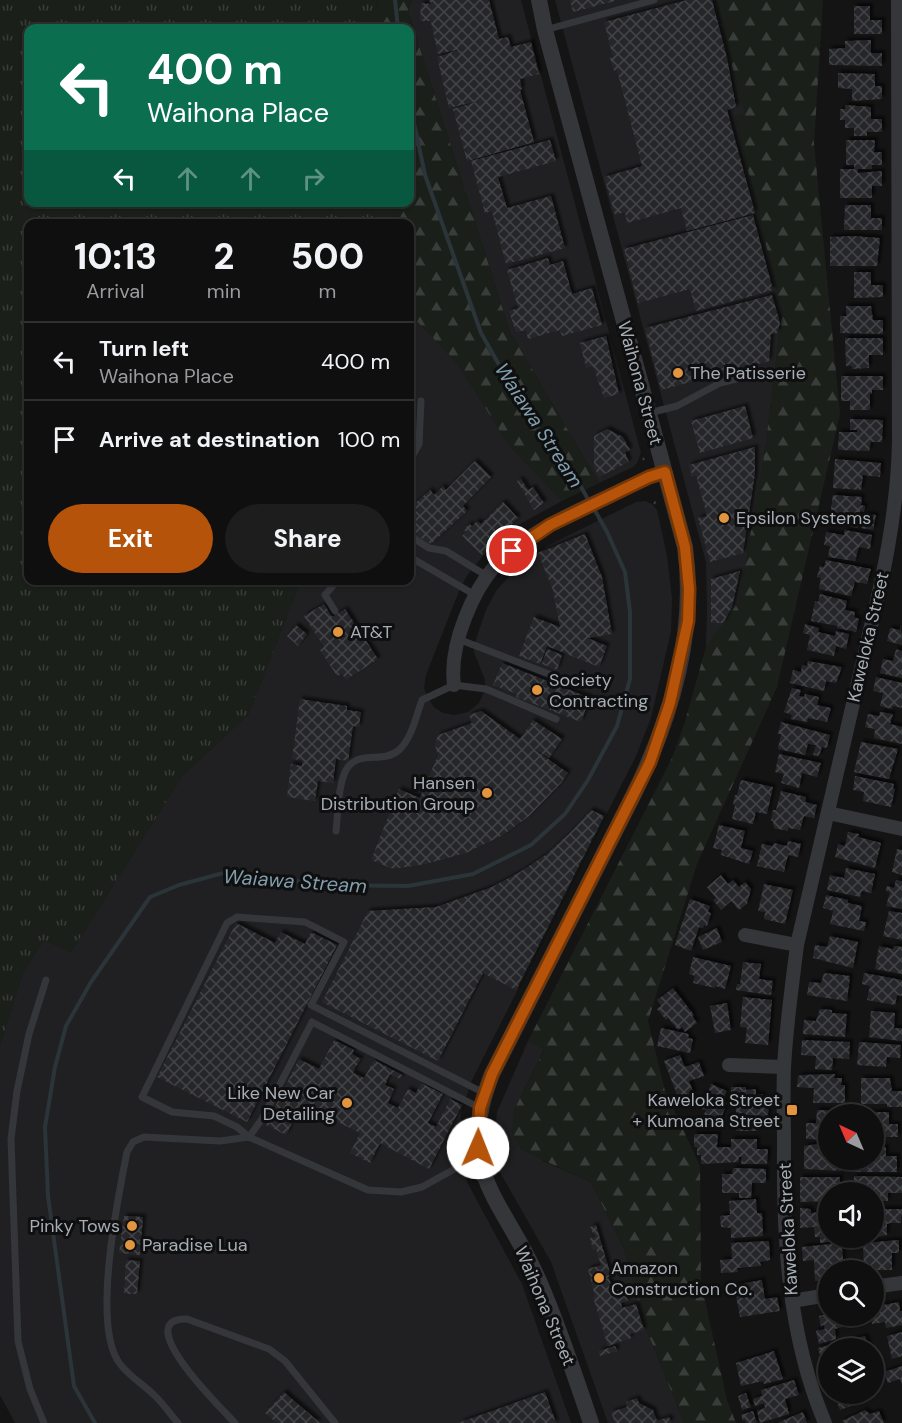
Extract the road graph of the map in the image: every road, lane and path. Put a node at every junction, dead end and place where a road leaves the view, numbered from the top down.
1 (539, 0) edge
2 (654, 0) edge
3 (898, 0) edge
4 (545, 30) junction
5 (760, 373) dead end
6 (422, 401) dead end
7 (649, 413) junction
8 (414, 453) edge
9 (900, 468) edge
10 (665, 472) junction
11 (414, 539) edge
12 (414, 559) edge
13 (487, 576) junction
14 (334, 585) edge
15 (475, 595) junction
16 (336, 611) dead end
17 (457, 638) junction
18 (559, 678) dead end
19 (454, 686) junction
20 (556, 719) dead end
21 (828, 813) junction
22 (902, 829) edge
23 (336, 831) dead end
24 (745, 935) dead end
25 (797, 945) junction
26 (46, 980) dead end
27 (729, 1065) dead end
28 (784, 1067) junction
29 (482, 1101) junction
30 (249, 1137) junction
31 (480, 1160) junction
32 (902, 1283) edge
33 (884, 1285) edge
34 (818, 1297) edge
35 (792, 1301) junction
36 (44, 1423) edge
37 (177, 1423) edge
38 (235, 1423) edge
39 (335, 1423) edge
40 (591, 1423) edge
41 (825, 1423) edge

1 - 4 street, Waihona Street
2 - 4 lane
3 - 9 street, Kaweloka Street
4 - 7 street, Waihona Street
5 - 7 lane
6 - 8 lane
7 - 10 street, Waihona Street
9 - 21 street, Kaweloka Street
10 - 13 street
10 - 29 street, Waihona Street
11 - 13 lane
12 - 15 lane
13 - 15 street
14 - 16 lane
15 - 17 street
17 - 18 lane
17 - 19 street
19 - 20 lane
19 - 23 lane
21 - 22 street
21 - 25 street, Kaweloka Street
24 - 25 street
25 - 28 street, Kaweloka Street
26 - 36 lane
27 - 28 street
28 - 35 street, Kaweloka Street
29 - 30 lane
29 - 30 lane
29 - 31 street, Waihona Street
30 - 31 lane
30 - 37 lane
31 - 40 street, Waihona Street
32 - 33 street
34 - 35 street
35 - 41 street, Kaweloka Street
38 - 39 lane

